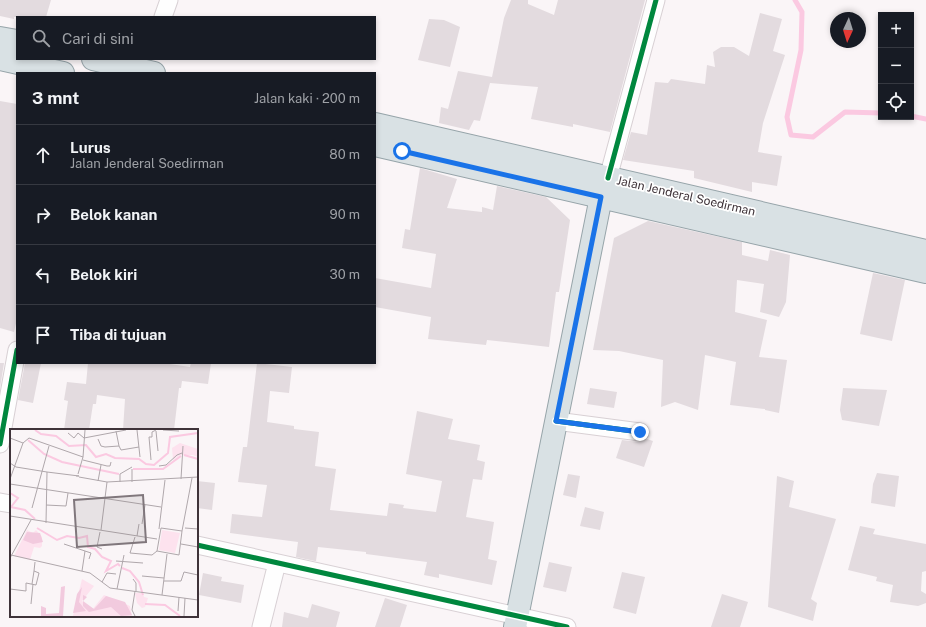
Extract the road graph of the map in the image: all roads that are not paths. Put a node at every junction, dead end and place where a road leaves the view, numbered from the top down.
1 (169, 0) edge
2 (656, 0) edge
3 (163, 16) edge
4 (0, 38) edge
5 (16, 42) edge
6 (0, 59) edge
7 (99, 60) edge
8 (150, 68) edge
9 (58, 72) edge
10 (376, 124) edge
11 (376, 145) edge
12 (605, 187) junction
13 (926, 251) edge
14 (926, 272) edge
15 (16, 356) edge
16 (556, 421) junction
17 (640, 432) dead end
18 (0, 444) edge
19 (0, 502) edge
20 (10, 504) edge
21 (198, 545) edge
22 (278, 563) junction
23 (516, 622) edge
24 (261, 627) edge
25 (567, 627) edge

1 - 3 street
2 - 12 street
4 - 5 main road
6 - 9 main road
7 - 8 main road
10 - 12 main road, Jalan Jenderal Soedirman
11 - 12 main road, Jalan Jenderal Soedirman
12 - 13 main road, Jalan Jenderal Soedirman
12 - 14 main road, Jalan Jenderal Soedirman
12 - 16 main road
15 - 18 street
16 - 17 street
16 - 23 main road
19 - 20 street
21 - 22 street
22 - 23 street
22 - 24 street
23 - 25 street

